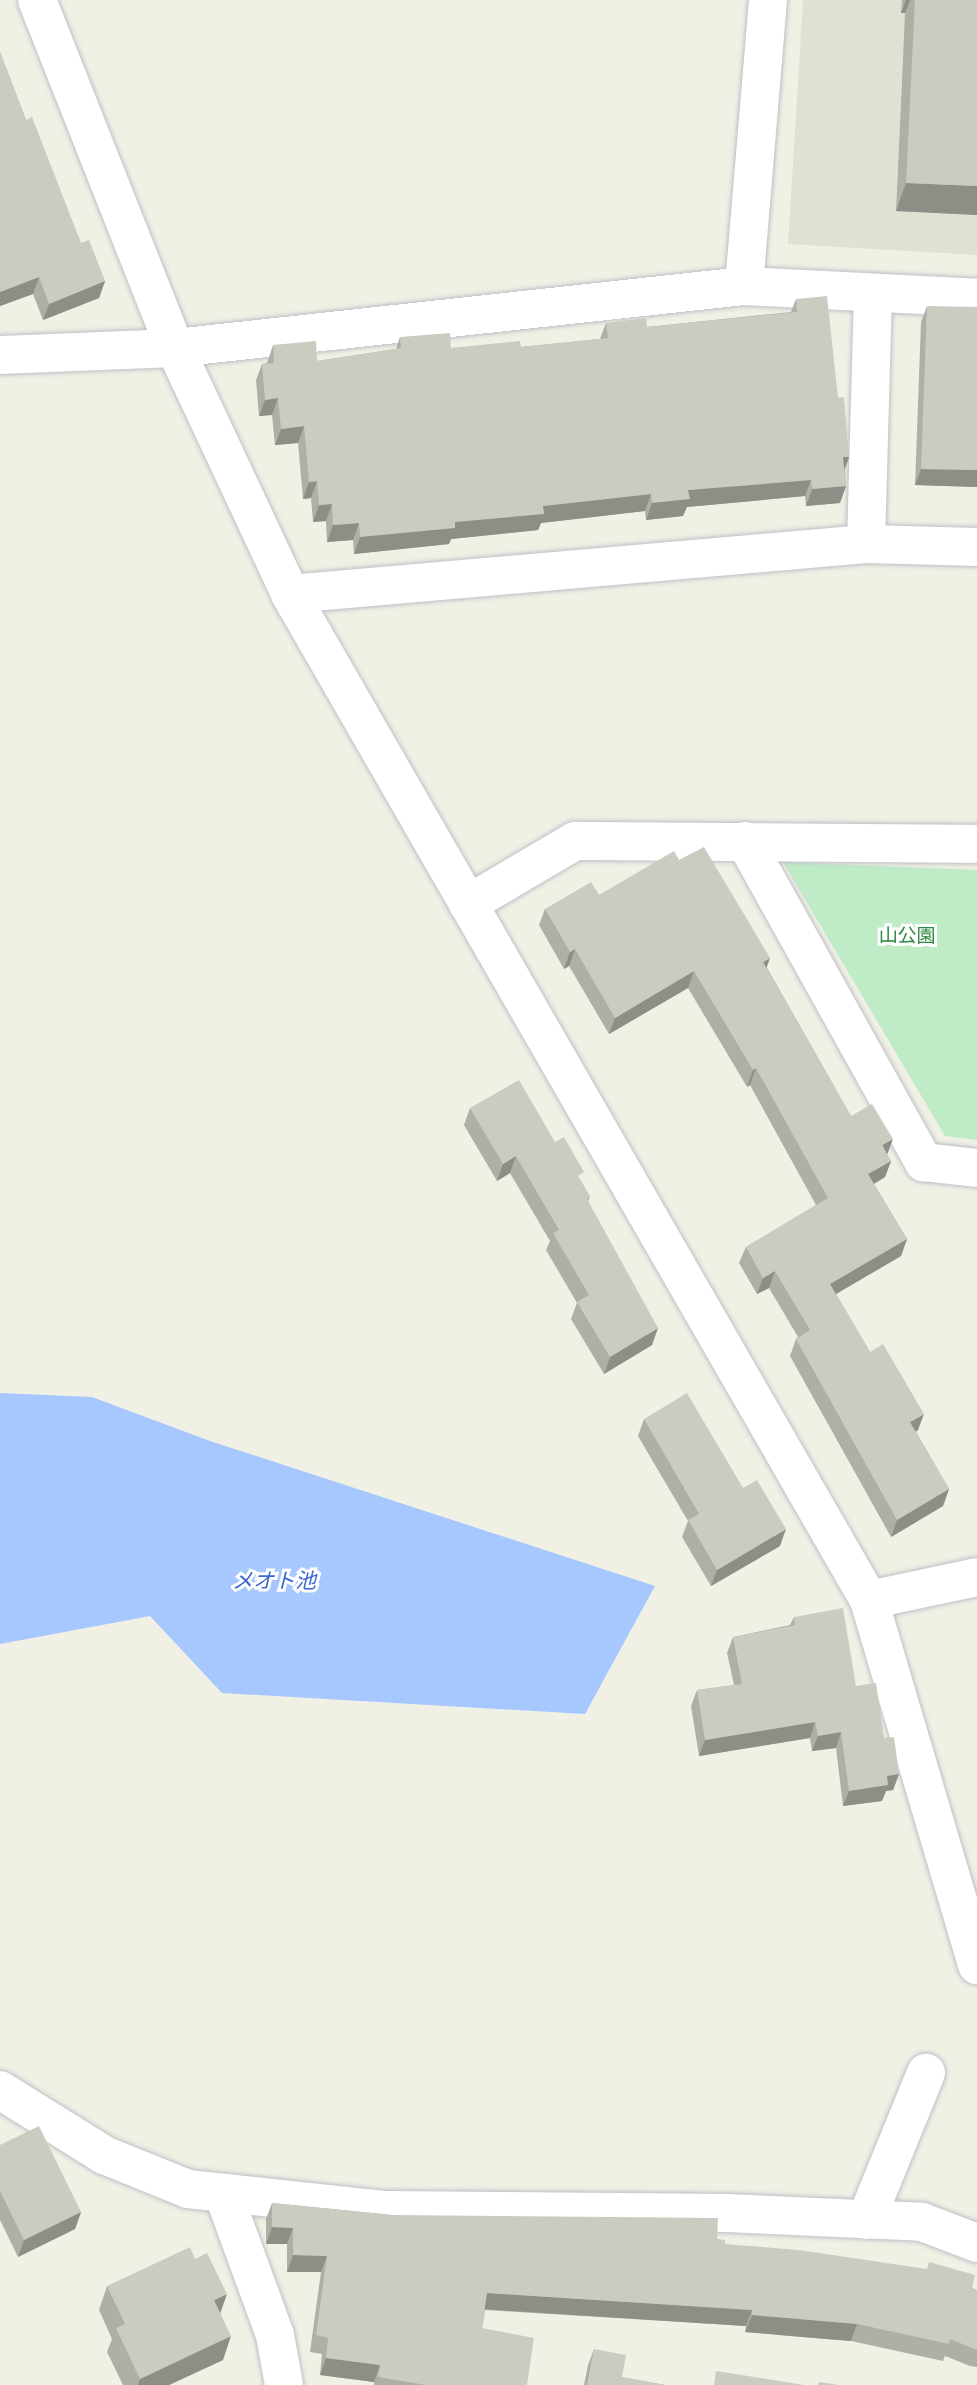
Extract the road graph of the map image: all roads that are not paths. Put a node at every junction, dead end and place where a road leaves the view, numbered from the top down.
1 (37, 0) edge
2 (768, 0) edge
3 (744, 286) junction
4 (873, 293) junction
5 (977, 298) edge
6 (175, 348) junction
7 (0, 355) edge
8 (866, 544) junction
9 (977, 547) edge
10 (290, 594) junction
11 (745, 841) junction
12 (977, 844) edge
13 (468, 904) junction
14 (977, 1168) edge
15 (977, 1577) edge
16 (869, 1600) junction
17 (963, 1862) edge
18 (977, 1965) edge
19 (926, 2073) dead end
20 (0, 2090) edge
21 (223, 2193) junction
22 (866, 2220) junction
23 (977, 2243) edge
24 (284, 2385) edge

1 - 6 street
2 - 3 street
3 - 4 street
3 - 6 street
4 - 5 street
4 - 8 street
6 - 7 street
6 - 10 street
8 - 9 street
8 - 10 street
10 - 13 street
11 - 12 street
11 - 13 street
11 - 14 street
13 - 16 street
15 - 16 street
16 - 17 street
17 - 18 street
19 - 22 street
20 - 21 street
21 - 22 street
21 - 24 street
22 - 23 street

